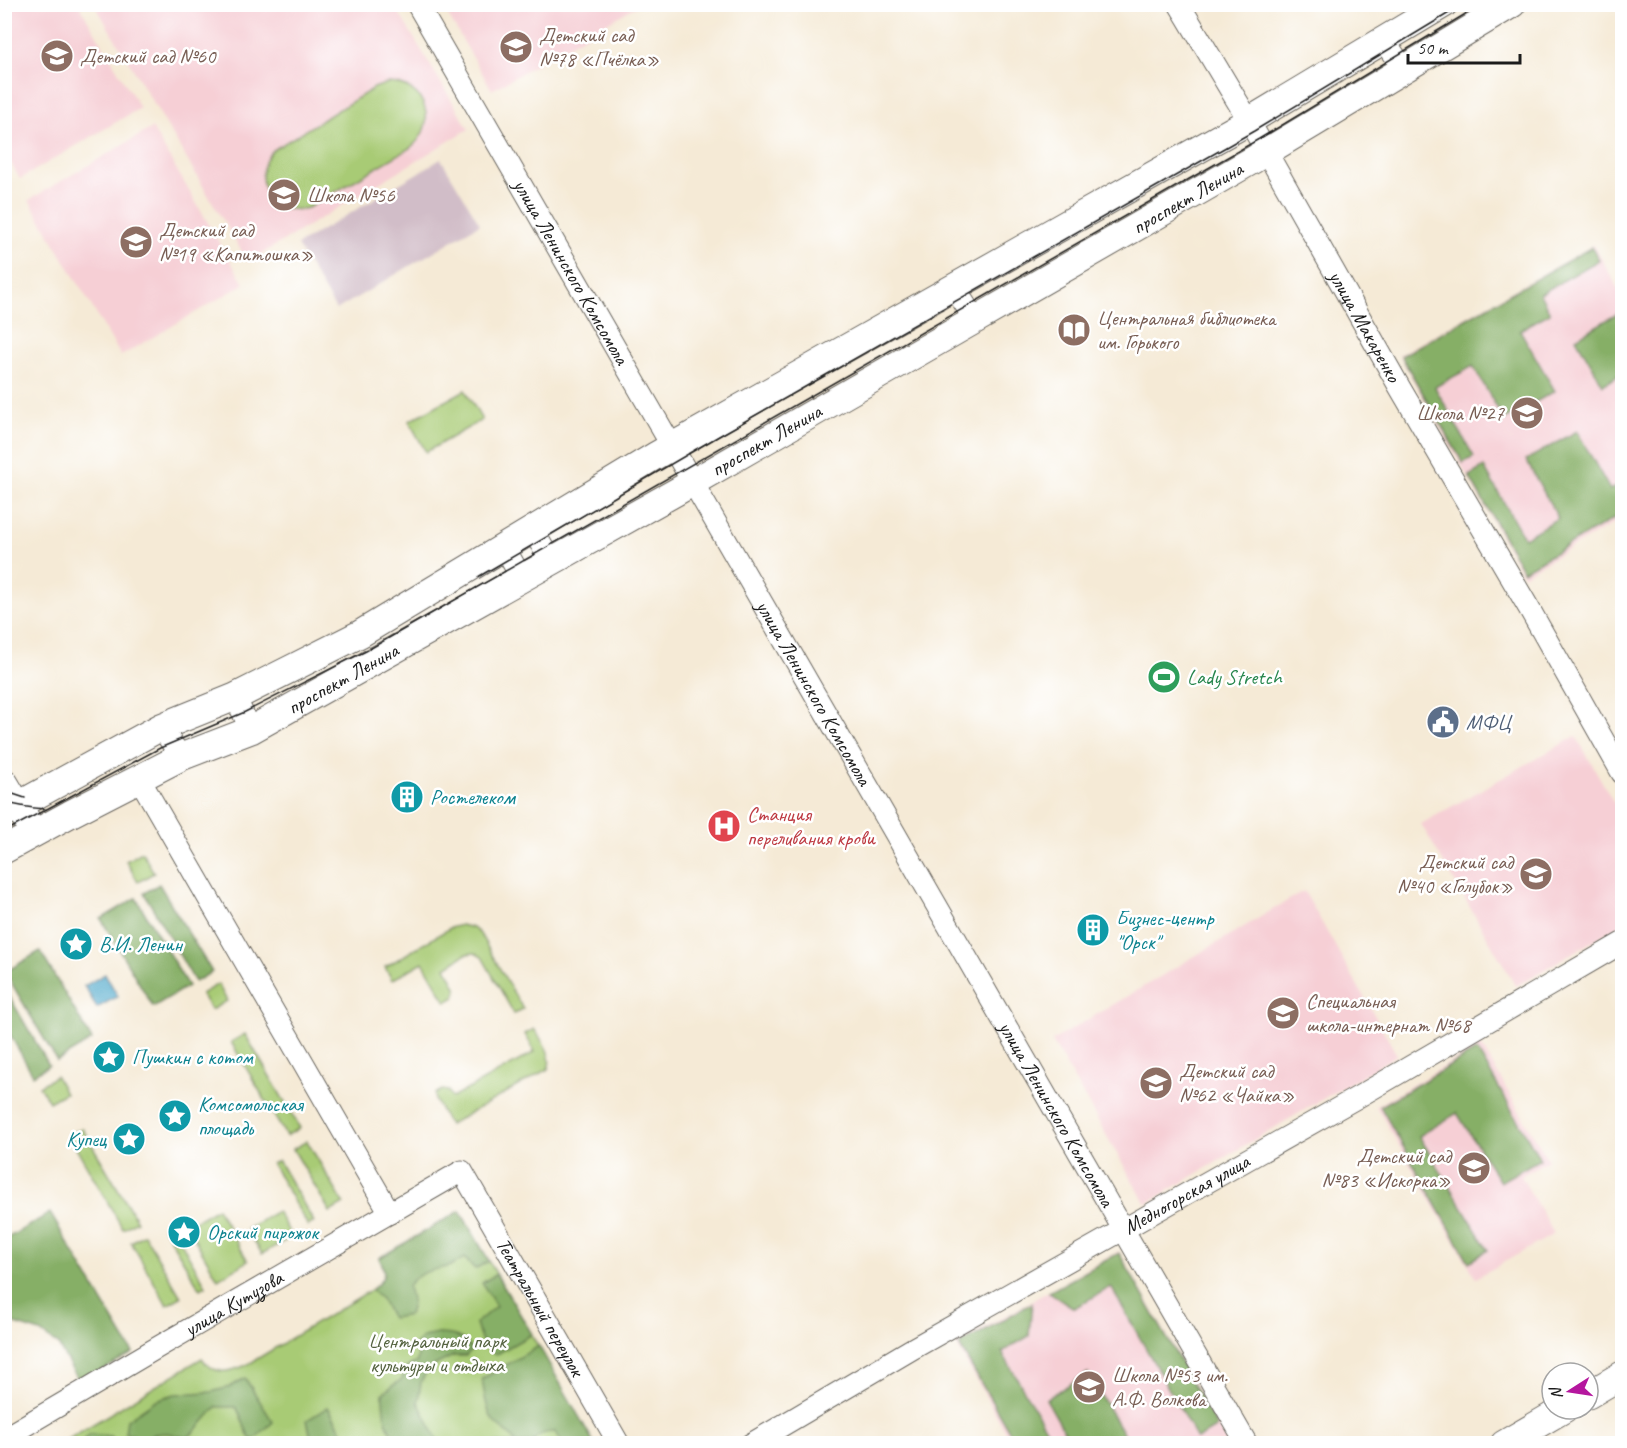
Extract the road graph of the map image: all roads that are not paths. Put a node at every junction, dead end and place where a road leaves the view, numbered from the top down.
1 (417, 4) edge
2 (1179, 4) edge
3 (1444, 4) edge
4 (1512, 4) edge
5 (1384, 40) junction
6 (1404, 69) junction
7 (1249, 121) junction
8 (1266, 151) junction
9 (954, 287) junction
10 (975, 320) junction
11 (672, 447) junction
12 (692, 482) junction
13 (532, 530) junction
14 (504, 547) junction
15 (551, 562) junction
16 (522, 579) junction
17 (417, 599) junction
18 (433, 628) junction
19 (360, 634) junction
20 (373, 662) junction
21 (235, 697) junction
22 (161, 727) junction
23 (252, 730) junction
24 (181, 757) junction
25 (1623, 773) edge
26 (139, 778) junction
27 (4, 782) edge
28 (11, 809) edge
29 (35, 833) junction
30 (4, 850) edge
31 (1623, 943) edge
32 (462, 1171) joint
33 (390, 1213) junction
34 (1124, 1229) junction
35 (1623, 1375) edge
36 (1600, 1388) edge
37 (1543, 1421) edge
38 (4, 1438) edge
39 (619, 1443) edge
40 (751, 1443) edge
41 (1247, 1443) edge
42 (1504, 1443) edge

1 - 11 street, улица Ленинского Комсомола
2 - 7 street, улица Макаренко
3 - 5 main road, проспект Ленина
4 - 6 main road, проспект Ленина
5 - 6 street
5 - 7 main road, проспект Ленина
6 - 8 main road, проспект Ленина
7 - 8 street, улица Макаренко
7 - 9 main road, проспект Ленина
8 - 10 main road, проспект Ленина
8 - 25 street, улица Макаренко
9 - 10 street
9 - 11 main road, проспект Ленина
10 - 12 main road, проспект Ленина
11 - 12 street, улица Ленинского Комсомола
11 - 13 main road, проспект Ленина
12 - 15 main road, проспект Ленина
12 - 34 street, улица Ленинского Комсомола
13 - 14 main road, проспект Ленина
13 - 15 street
14 - 16 street
14 - 17 main road, проспект Ленина
15 - 16 main road, проспект Ленина
16 - 18 main road, проспект Ленина
17 - 18 street
17 - 19 main road, проспект Ленина
18 - 20 main road, проспект Ленина
19 - 20 street
19 - 21 main road, проспект Ленина
20 - 23 main road, проспект Ленина
21 - 22 main road, проспект Ленина
21 - 23 street
22 - 24 street
22 - 28 main road, проспект Ленина
23 - 24 main road, проспект Ленина
24 - 26 main road, проспект Ленина
26 - 29 main road, проспект Ленина
26 - 33 street
27 - 28 main road
28 - 29 main road
29 - 30 main road, проспект Ленина
31 - 34 street, Медногорская улица
32 - 33 street, улица Кутузова
32 - 39 street, Театральный переулок
33 - 38 street, улица Кутузова
34 - 40 street, Медногорская улица
34 - 41 street, улица Ленинского Комсомола
35 - 36 main road
37 - 42 main road

